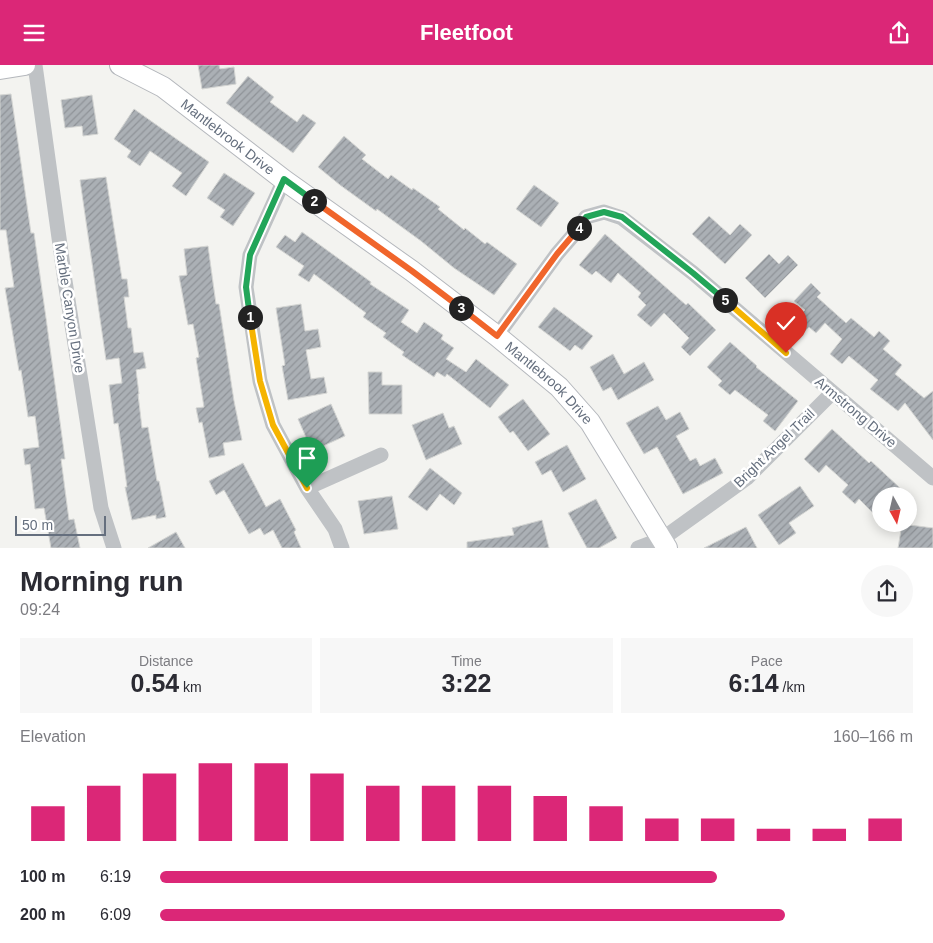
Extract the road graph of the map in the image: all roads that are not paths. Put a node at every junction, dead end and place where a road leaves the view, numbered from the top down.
1 (25, 65) edge
2 (35, 65) edge
3 (120, 65) edge
4 (0, 69) edge
5 (284, 179) junction
6 (497, 336) junction
7 (832, 393) junction
8 (381, 455) dead end
9 (933, 477) edge
10 (307, 488) junction
11 (664, 543) edge
12 (114, 548) edge
13 (342, 548) edge
14 (638, 548) edge

1 - 4 street
2 - 12 street, Marble Canyon Drive
3 - 5 street, Mantlebrook Drive
5 - 6 street, Mantlebrook Drive
5 - 10 street
6 - 7 street, Armstrong Drive
6 - 11 street, Mantlebrook Drive
7 - 9 street, Armstrong Drive
7 - 11 street, Bright Angel Trail
8 - 10 street
10 - 13 street
11 - 14 street, Bright Angel Trail

